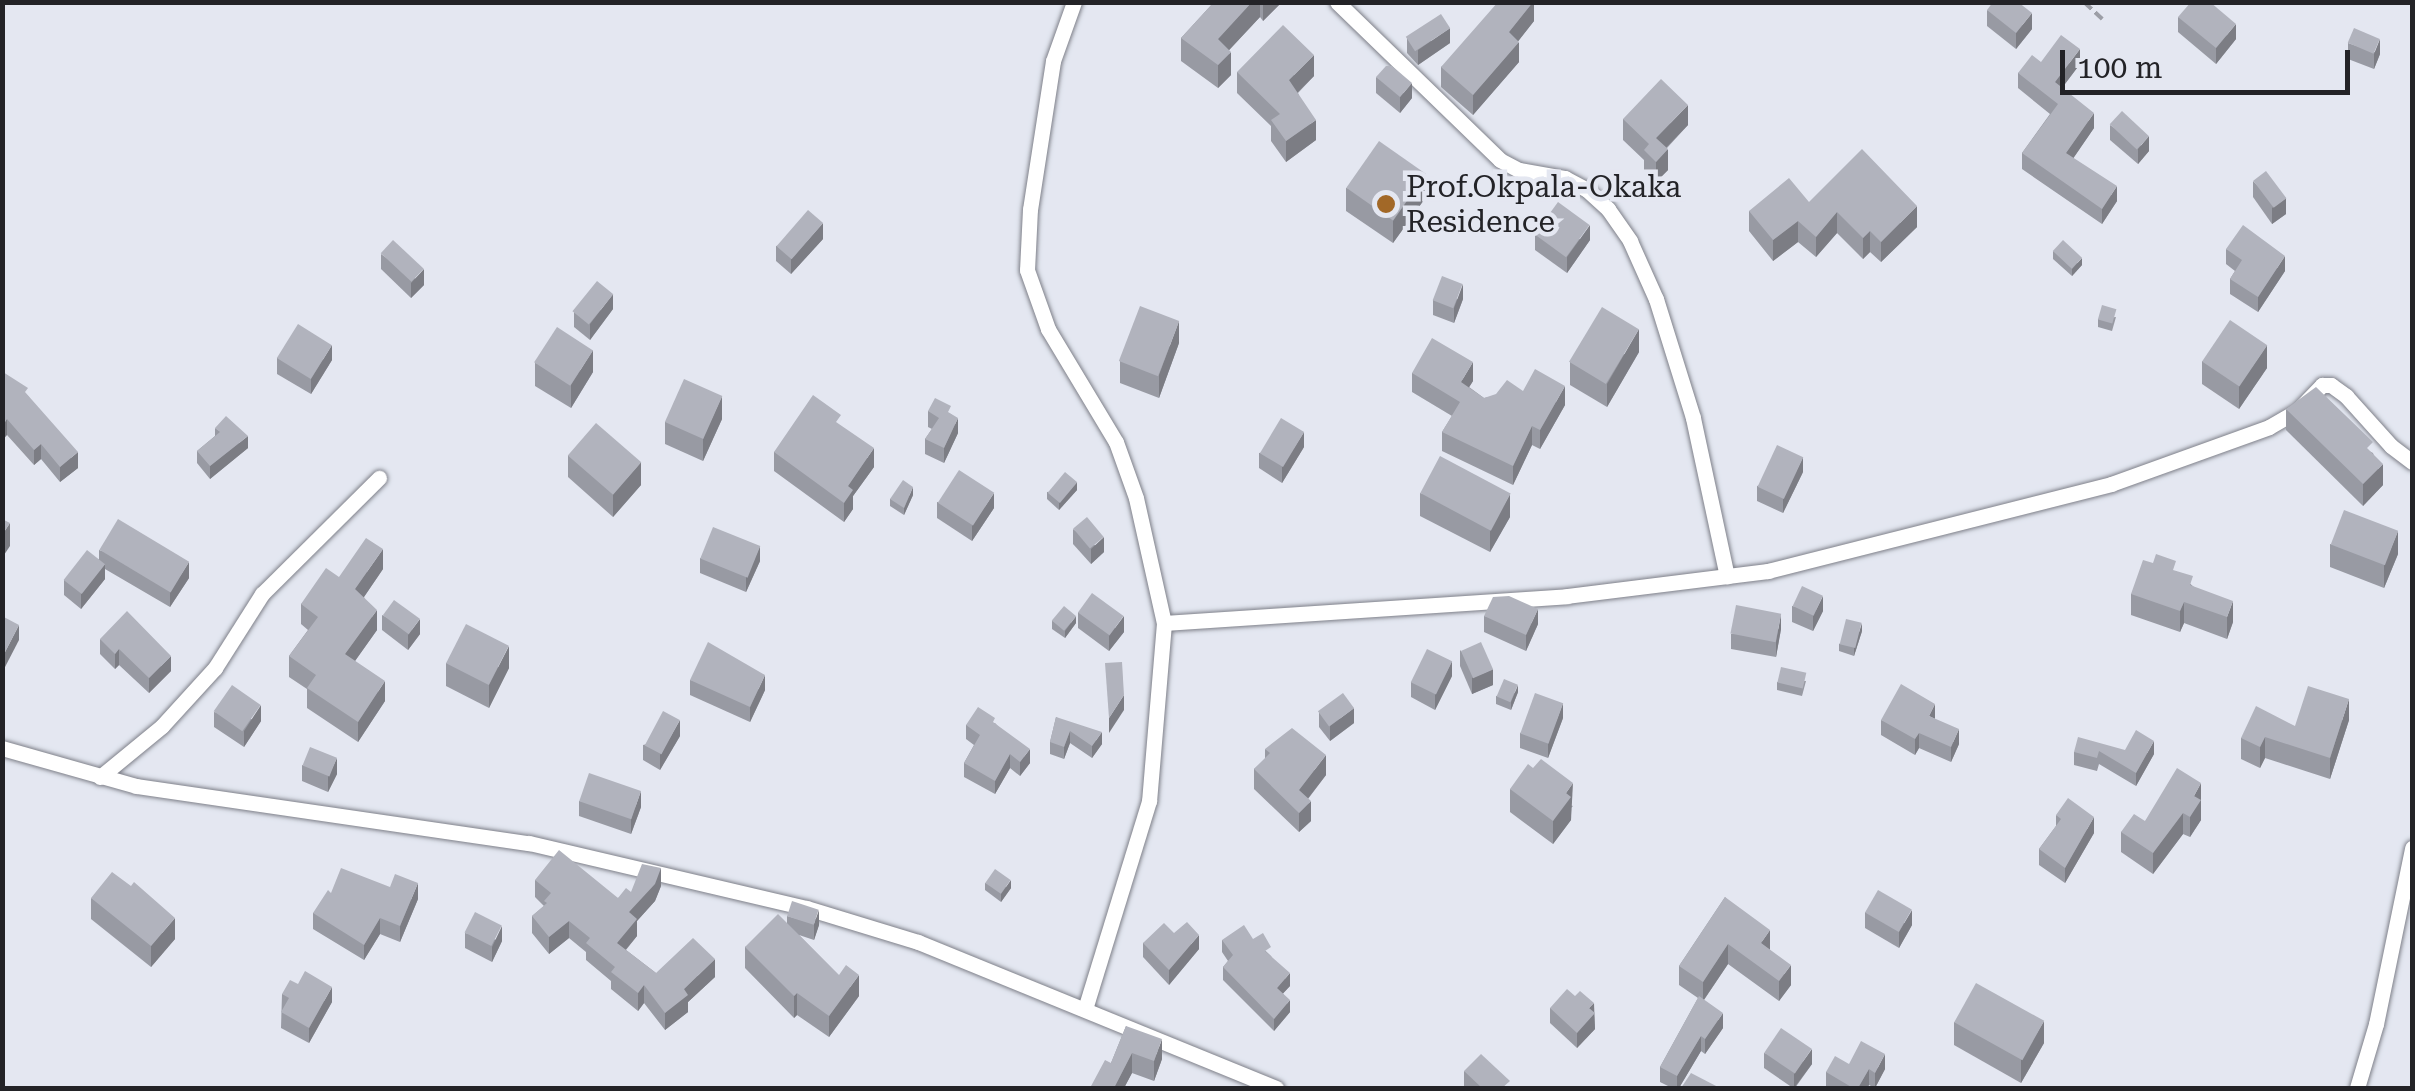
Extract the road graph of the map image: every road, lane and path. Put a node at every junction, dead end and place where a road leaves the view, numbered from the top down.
1 (1074, 2) edge
2 (1336, 2) edge
3 (2084, 2) edge
4 (2102, 19) dead end
5 (2412, 462) edge
6 (379, 478) dead end
7 (1727, 576) junction
8 (1164, 623) junction
9 (2, 748) edge
10 (100, 777) junction
11 (2412, 848) edge
12 (1085, 1010) junction
13 (1276, 1088) edge
14 (2357, 1088) edge

1 - 8 street
2 - 7 street
3 - 4 path
5 - 7 street
6 - 10 street
7 - 8 street
8 - 12 street
9 - 10 street
10 - 12 street
11 - 14 street
12 - 13 street

